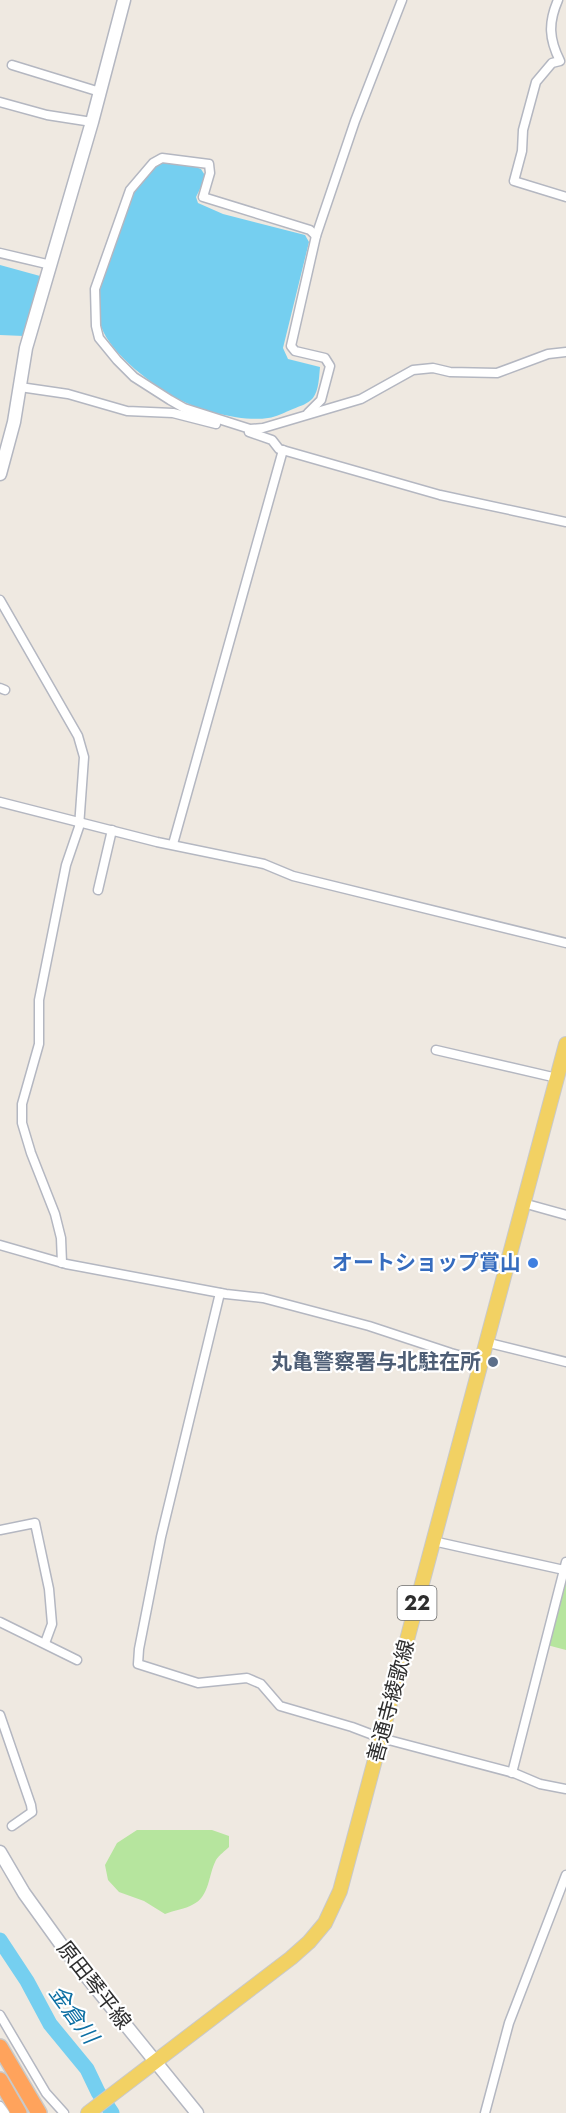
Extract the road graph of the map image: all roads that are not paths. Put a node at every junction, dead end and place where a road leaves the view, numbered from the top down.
1 (124, 0) edge
2 (402, 0) edge
3 (558, 0) edge
4 (12, 65) dead end
5 (100, 92) junction
6 (0, 102) edge
7 (92, 122) junction
8 (566, 198) edge
9 (316, 236) junction
10 (0, 253) edge
11 (51, 265) junction
12 (566, 352) edge
13 (20, 387) junction
14 (307, 414) junction
15 (5, 436) edge
16 (282, 450) junction
17 (0, 474) edge
18 (565, 519) edge
19 (0, 600) edge
20 (0, 802) edge
21 (79, 822) junction
22 (112, 830) junction
23 (173, 844) junction
24 (98, 890) dead end
25 (566, 943) edge
26 (566, 1044) edge
27 (436, 1050) dead end
28 (557, 1078) junction
29 (523, 1203) junction
30 (566, 1215) edge
31 (0, 1245) edge
32 (62, 1263) junction
33 (220, 1293) junction
34 (485, 1342) junction
35 (480, 1361) junction
36 (566, 1362) edge
37 (0, 1530) edge
38 (433, 1541) junction
39 (565, 1566) edge
40 (0, 1622) edge
41 (45, 1643) junction
42 (77, 1660) dead end
43 (0, 1714) edge
44 (381, 1738) junction
45 (512, 1773) junction
46 (566, 1789) edge
47 (12, 1826) dead end
48 (0, 1852) edge
49 (566, 1875) edge
50 (0, 2015) edge
51 (0, 2047) edge
52 (156, 2062) junction
53 (0, 2080) edge
54 (0, 2106) edge
55 (5, 2113) edge
56 (19, 2113) edge
57 (39, 2113) edge
58 (64, 2113) edge
59 (88, 2113) edge
60 (197, 2113) edge
61 (485, 2113) edge

1 - 5 street
2 - 9 street
3 - 8 street
4 - 5 street
5 - 7 street
6 - 7 street
7 - 11 street
9 - 14 street
9 - 14 street
10 - 11 street
11 - 13 street
12 - 14 street
13 - 15 street
13 - 16 street
15 - 17 street
16 - 18 street
16 - 23 street
19 - 21 street
20 - 21 street
21 - 22 street
21 - 32 street
22 - 23 street
22 - 24 street
23 - 25 street
26 - 28 main road, 善通寺綾歌線 / 22
27 - 28 street
28 - 29 main road, 善通寺綾歌線 / 22
29 - 30 street
29 - 34 main road, 善通寺綾歌線 / 22
31 - 32 street
32 - 33 street
33 - 35 street
33 - 44 street
34 - 35 main road, 善通寺綾歌線 / 22
34 - 36 street
35 - 38 main road, 善通寺綾歌線 / 22
37 - 41 street
38 - 39 street
38 - 44 main road, 善通寺綾歌線 / 22
39 - 45 street
40 - 41 street
41 - 42 street
43 - 47 street
44 - 45 street
44 - 52 main road, 善通寺綾歌線 / 22
45 - 46 street
48 - 52 street, 原田琴平線
49 - 61 street
50 - 58 street
51 - 57 highway
52 - 59 main road, 善通寺綾歌線 / 22
52 - 60 street, 原田琴平線
53 - 56 highway
54 - 55 street

